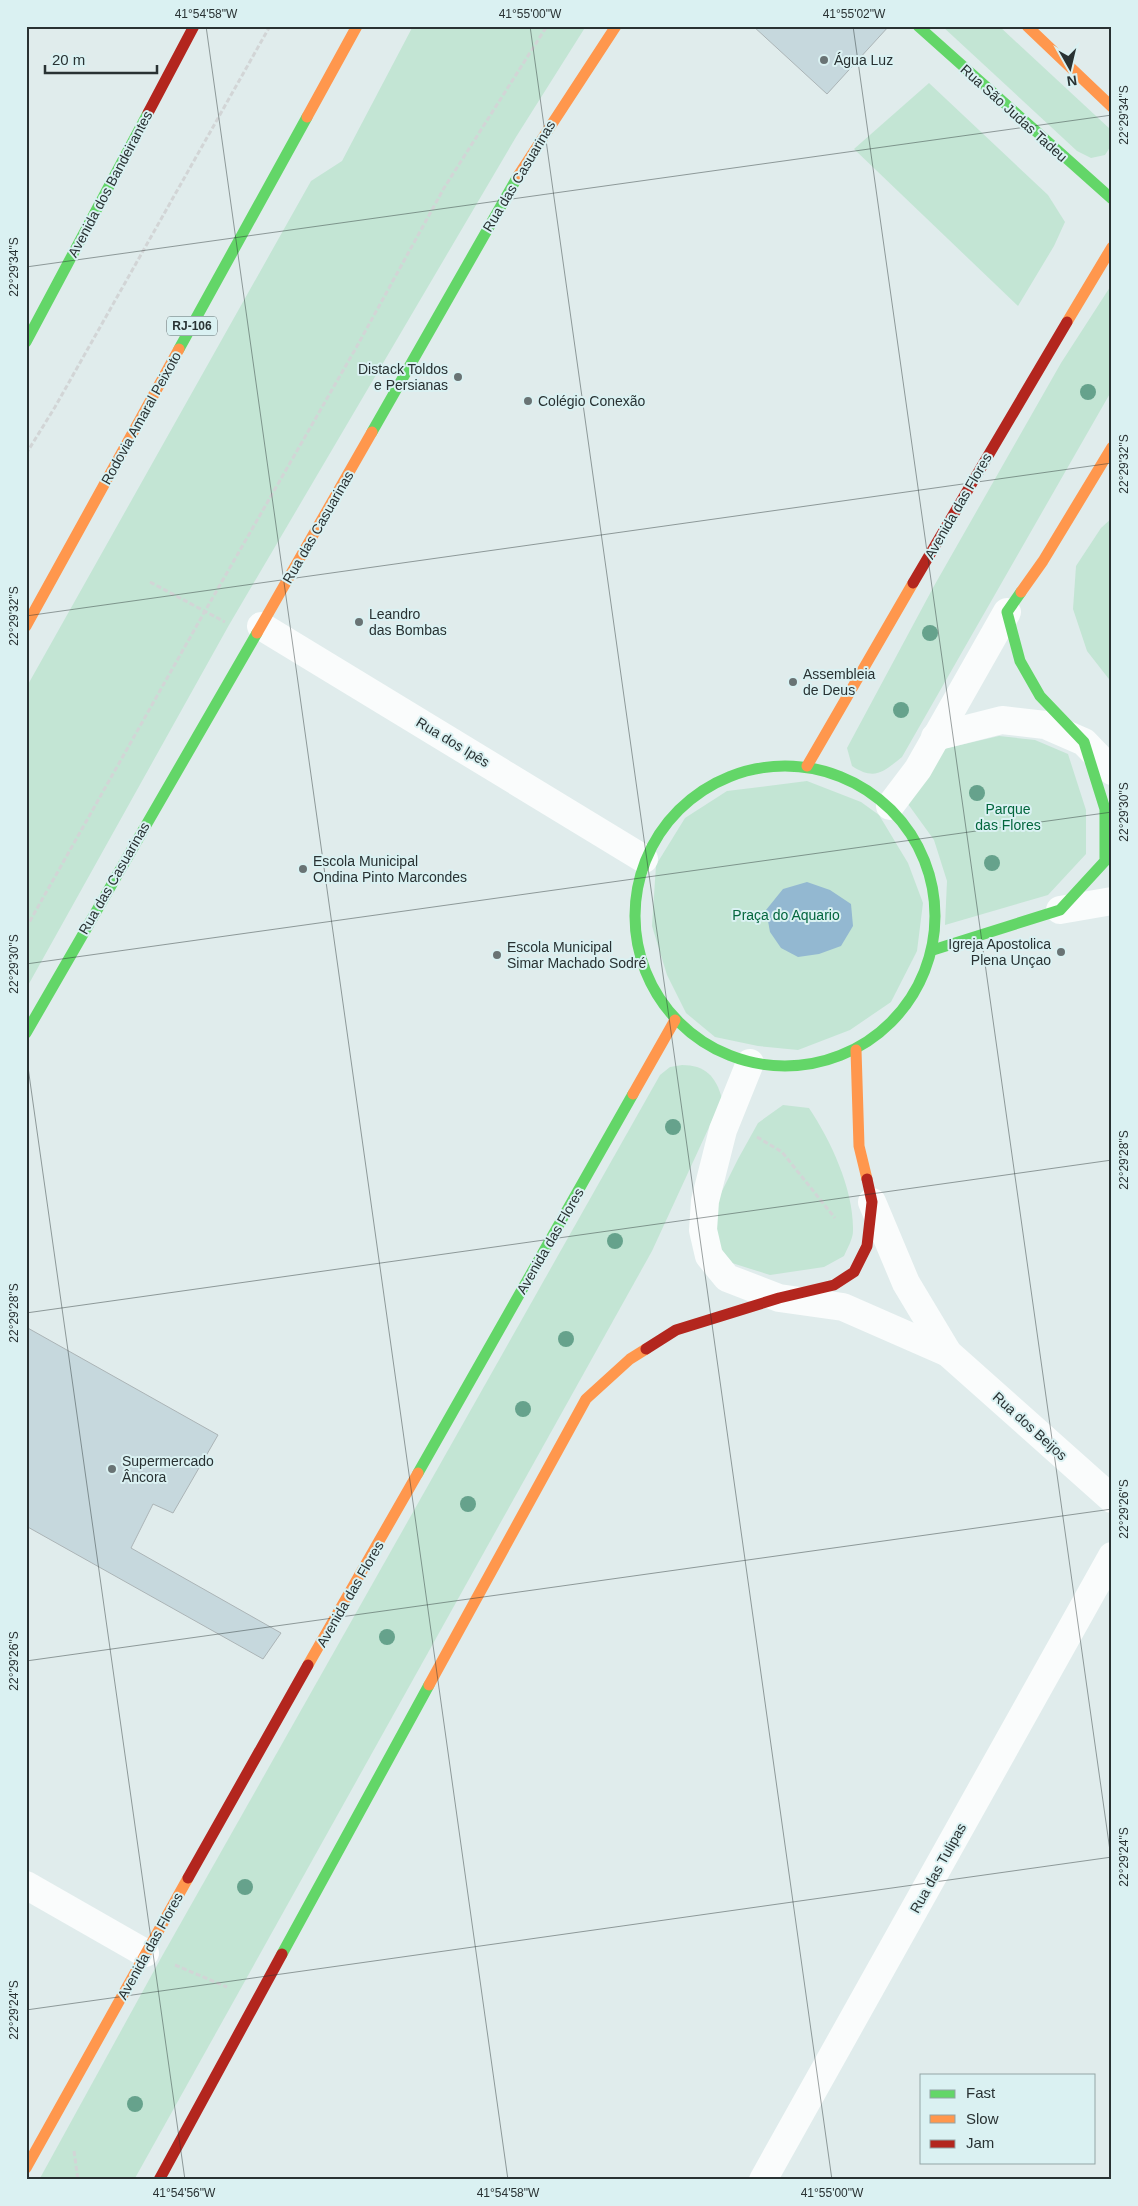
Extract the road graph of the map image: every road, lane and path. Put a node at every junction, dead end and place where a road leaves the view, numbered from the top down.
1 (194, 26) edge
2 (270, 26) edge
3 (357, 26) edge
4 (547, 26) edge
5 (616, 26) edge
6 (918, 26) edge
7 (1027, 26) edge
8 (1112, 106) edge
9 (1112, 199) edge
10 (1112, 247) edge
11 (26, 342) edge
12 (1112, 447) edge
13 (26, 454) edge
14 (150, 582) dead end
15 (204, 611) junction
16 (1007, 612) junction
17 (26, 626) edge
18 (261, 626) junction
19 (935, 737) junction
20 (1084, 742) junction
21 (807, 766) junction
22 (1112, 771) edge
23 (890, 806) junction
24 (644, 859) junction
25 (1112, 901) edge
26 (1060, 910) junction
27 (26, 928) edge
28 (933, 950) junction
29 (675, 1020) junction
30 (26, 1032) edge
31 (856, 1050) junction
32 (750, 1062) junction
33 (723, 1130) junction
34 (872, 1202) junction
35 (864, 1253) junction
36 (779, 1298) junction
37 (948, 1353) junction
38 (1112, 1499) edge
39 (1112, 1556) edge
40 (26, 1885) edge
41 (145, 1953) junction
42 (258, 2000) junction
43 (26, 2168) edge
44 (159, 2180) edge
45 (763, 2180) edge

1 - 11 main road, Avenida dos Bandeirantes
2 - 13 path
3 - 17 main road, Rodovia Amaral Peixoto / RJ-106
4 - 15 path
5 - 18 main road, Rua das Casuarinas
6 - 9 main road, Rua São Judas Tadeu
7 - 8 main road
10 - 21 main road, Avenida das Flores
12 - 16 main road
14 - 15 path
15 - 18 path
15 - 27 path
16 - 19 street
16 - 20 main road
18 - 24 street, Rua dos Ipês
18 - 30 main road, Rua das Casuarinas
19 - 20 street
19 - 23 street
20 - 22 street
20 - 26 main road
21 - 23 main road
21 - 24 main road
23 - 28 main road
24 - 29 main road
25 - 26 street
26 - 28 main road
28 - 31 main road
29 - 32 main road
29 - 41 main road, Avenida das Flores
31 - 32 main road
31 - 34 main road
32 - 33 street
33 - 35 path
33 - 36 street
34 - 35 main road
34 - 37 street, Rua dos Beijos
35 - 36 main road
36 - 37 street, Rua dos Beijos
36 - 42 main road
37 - 38 street, Rua dos Beijos
39 - 45 street, Rua das Tulipas
40 - 41 street
41 - 42 path
41 - 43 main road, Avenida das Flores
42 - 44 main road

